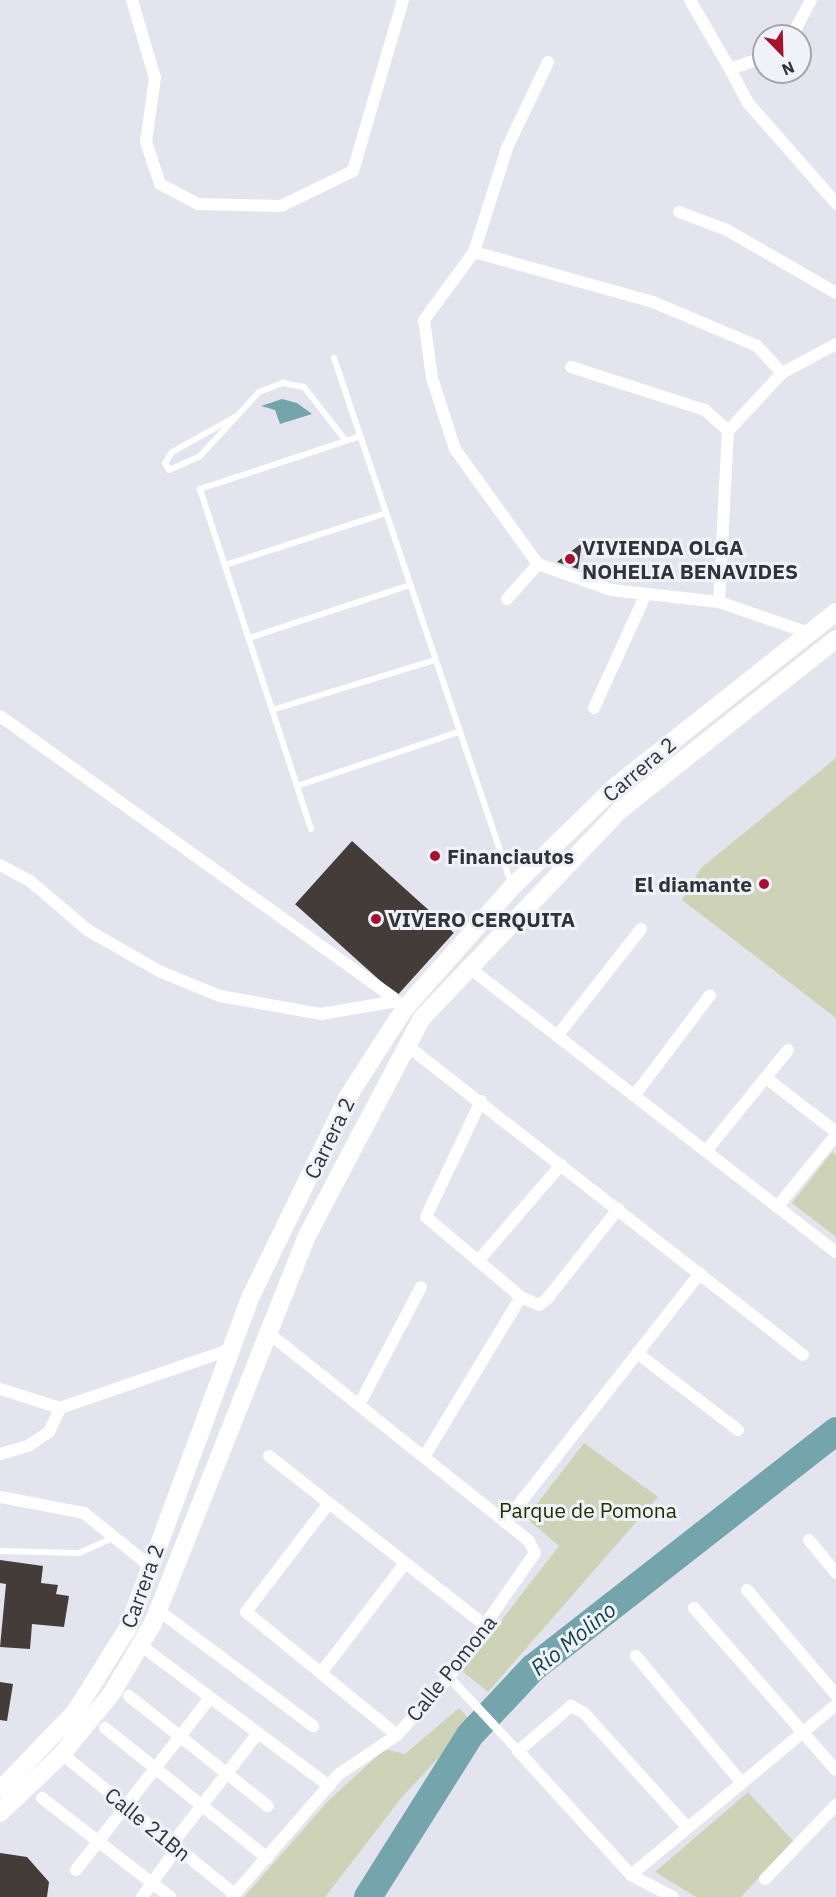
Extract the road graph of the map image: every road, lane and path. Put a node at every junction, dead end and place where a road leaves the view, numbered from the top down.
1 (132, 0) edge
2 (403, 0) edge
3 (690, 0) edge
4 (812, 0) edge
5 (799, 24) edge
6 (752, 61) edge
7 (548, 62) dead end
8 (730, 69) junction
9 (836, 203) edge
10 (679, 212) dead end
11 (474, 252) junction
12 (836, 293) edge
13 (836, 344) edge
14 (334, 358) dead end
15 (571, 367) dead end
16 (782, 373) junction
17 (235, 417) junction
18 (728, 430) junction
19 (362, 436) junction
20 (346, 441) junction
21 (386, 513) junction
22 (538, 564) junction
23 (225, 565) junction
24 (410, 585) junction
25 (646, 594) junction
26 (507, 599) dead end
27 (719, 602) junction
28 (836, 612) edge
29 (809, 633) junction
30 (249, 638) junction
31 (836, 639) edge
32 (435, 660) junction
33 (594, 708) dead end
34 (272, 710) junction
35 (0, 716) edge
36 (458, 732) junction
37 (297, 786) junction
38 (311, 829) dead end
39 (0, 865) edge
40 (513, 886) junction
41 (641, 929) dead end
42 (467, 966) junction
43 (710, 995) dead end
44 (399, 1003) junction
45 (557, 1036) junction
46 (405, 1044) junction
47 (788, 1050) dead end
48 (766, 1078) junction
49 (634, 1096) junction
50 (481, 1101) junction
51 (836, 1133) edge
52 (706, 1151) junction
53 (561, 1164) junction
54 (777, 1207) junction
55 (618, 1209) junction
56 (836, 1252) edge
57 (478, 1261) junction
58 (700, 1273) junction
59 (421, 1287) dead end
60 (521, 1297) junction
61 (266, 1331) junction
62 (228, 1350) junction
63 (637, 1353) junction
64 (803, 1355) dead end
65 (0, 1389) edge
66 (359, 1405) junction
67 (60, 1408) junction
68 (738, 1430) dead end
69 (0, 1454) edge
70 (269, 1456) dead end
71 (424, 1457) junction
72 (0, 1497) edge
73 (329, 1503) junction
74 (505, 1522) junction
75 (113, 1538) junction
76 (809, 1540) dead end
77 (0, 1551) edge
78 (405, 1563) junction
79 (150, 1566) junction
80 (836, 1573) edge
81 (747, 1590) dead end
82 (694, 1608) dead end
83 (158, 1610) junction
84 (486, 1626) junction
85 (140, 1645) junction
86 (636, 1656) dead end
87 (321, 1673) junction
88 (449, 1677) junction
89 (836, 1695) edge
90 (129, 1696) dead end
91 (210, 1698) junction
92 (836, 1705) edge
93 (313, 1726) dead end
94 (105, 1728) dead end
95 (258, 1733) junction
96 (802, 1733) junction
97 (397, 1735) junction
98 (180, 1737) junction
99 (518, 1751) junction
100 (62, 1754) junction
101 (157, 1767) junction
102 (836, 1770) edge
103 (227, 1773) junction
104 (742, 1783) junction
105 (329, 1786) junction
106 (0, 1790) edge
107 (42, 1798) dead end
108 (203, 1805) junction
109 (836, 1805) edge
110 (126, 1806) junction
111 (268, 1806) dead end
112 (0, 1813) edge
113 (688, 1828) junction
114 (98, 1842) junction
115 (175, 1846) junction
116 (267, 1858) junction
117 (76, 1870) dead end
118 (631, 1875) junction
119 (765, 1879) dead end
120 (153, 1884) junction
121 (233, 1896) edge
122 (142, 1897) edge
123 (170, 1897) edge
124 (673, 1897) edge

1 - 2 street
3 - 8 street
4 - 5 street
6 - 8 street
7 - 11 street
8 - 9 street
10 - 12 street
11 - 16 street
11 - 22 street
13 - 16 street
14 - 19 lane
15 - 18 street
16 - 18 street
17 - 17 lane
17 - 20 lane
18 - 27 street
19 - 20 lane
19 - 21 lane
20 - 23 lane
21 - 23 lane
21 - 24 lane
22 - 25 street
22 - 26 street
23 - 30 lane
24 - 30 lane
24 - 32 lane
25 - 27 street
25 - 33 street
27 - 29 street
28 - 29 main road, Carrera 2
29 - 40 main road, Carrera 2
30 - 34 lane
31 - 42 main road, Carrera 2
32 - 34 lane
32 - 36 lane
34 - 37 lane
35 - 44 street
36 - 37 lane
36 - 40 lane
37 - 38 lane
39 - 44 street
40 - 44 main road, Carrera 2
41 - 45 street
42 - 45 street
42 - 46 main road, Carrera 2
43 - 49 street
44 - 62 main road, Carrera 2
45 - 49 street
46 - 50 street
46 - 61 main road, Carrera 2
47 - 48 street
48 - 51 street
48 - 52 street
49 - 52 street
50 - 53 street
50 - 57 street
51 - 54 street
52 - 54 street
53 - 55 street
53 - 57 street
54 - 56 street
55 - 58 street
55 - 60 street
57 - 60 street
58 - 63 street
58 - 64 street
59 - 66 street
60 - 71 street
61 - 66 street, Calle Pomona
61 - 83 main road, Carrera 2
62 - 67 street
62 - 79 main road, Carrera 2
63 - 68 street
63 - 74 street
65 - 67 street
66 - 71 street, Calle Pomona
67 - 69 street
70 - 73 street
71 - 74 street, Calle Pomona
72 - 75 street
73 - 78 street
73 - 87 street, Calle Pomona
74 - 84 street, Calle Pomona
75 - 77 lane
75 - 79 street
76 - 80 street
78 - 84 street
78 - 87 street
79 - 106 main road, Carrera 2
81 - 89 street
82 - 96 street
83 - 85 main road, Carrera 2
83 - 93 street
84 - 88 street, Calle Pomona
85 - 91 street
85 - 100 main road, Carrera 2
86 - 104 street
87 - 97 street, Calle Pomona
88 - 97 street, Calle Pomona
88 - 99 street
90 - 98 street
91 - 95 street
91 - 98 street
92 - 96 street
94 - 101 street
95 - 103 street
95 - 105 street
96 - 102 street
96 - 104 street
97 - 105 street
98 - 101 street
98 - 103 street
99 - 113 street
99 - 118 street
100 - 110 street, Calle 21Bn
100 - 112 main road, Carrera 2
101 - 108 street
101 - 110 street
103 - 108 street
103 - 111 street
104 - 113 street
105 - 116 street
107 - 114 street
108 - 115 street
108 - 116 street
109 - 119 street
110 - 114 street
110 - 115 street, Calle 21Bn
113 - 118 street
114 - 117 street
114 - 120 street
115 - 120 street
115 - 121 street, Calle 21Bn
116 - 121 street
118 - 124 street
120 - 122 street
120 - 123 street

